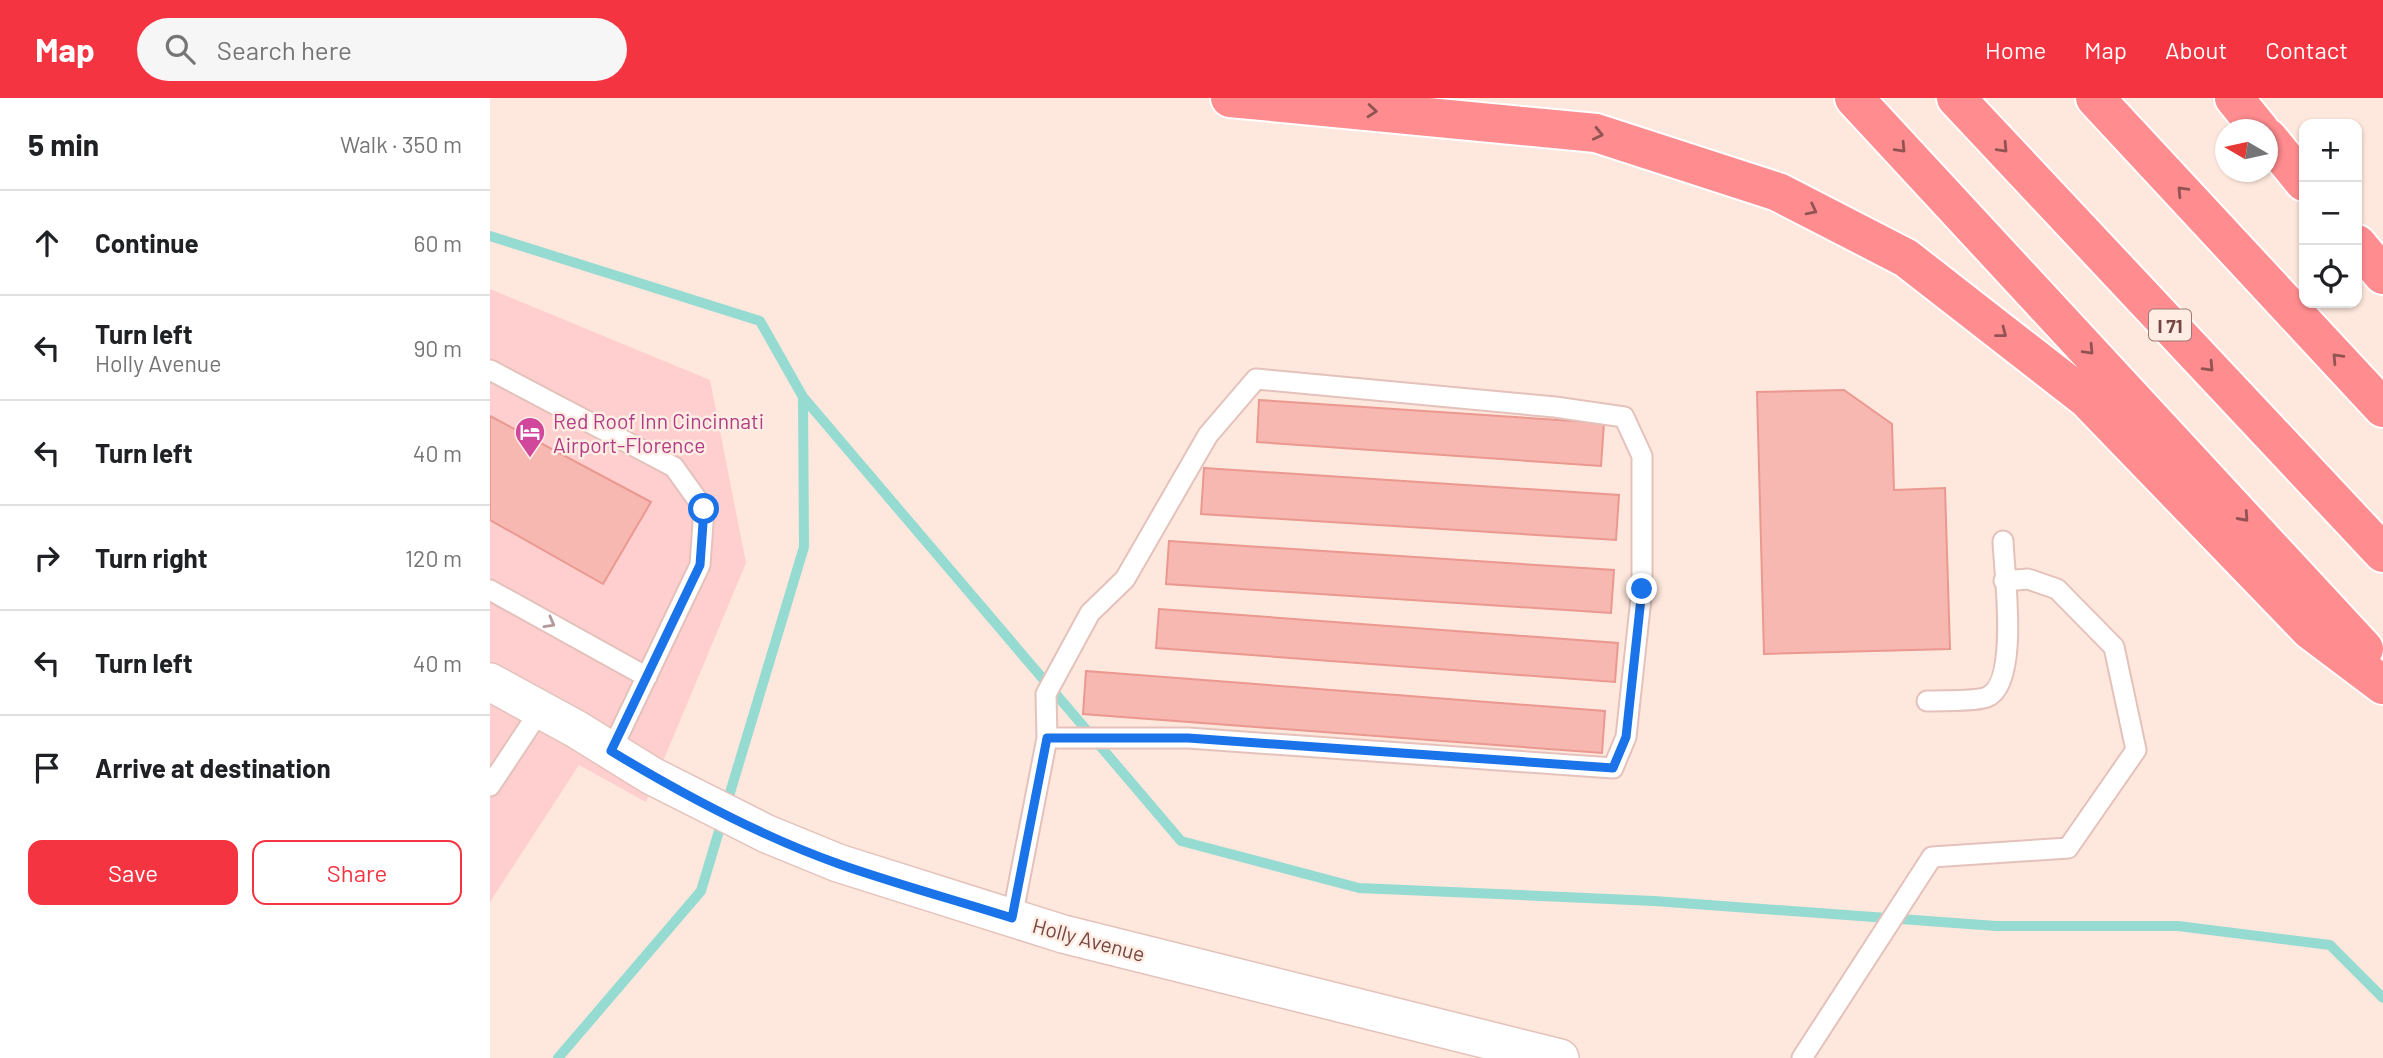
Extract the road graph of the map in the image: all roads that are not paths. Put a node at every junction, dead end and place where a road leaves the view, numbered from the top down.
1 (1230, 98) edge
2 (1854, 98) edge
3 (1956, 98) edge
4 (2095, 98) edge
5 (2234, 98) edge
6 (2251, 119) edge
7 (2278, 151) edge
8 (2299, 175) edge
9 (2358, 245) edge
10 (2383, 275) edge
11 (490, 370) edge
12 (2383, 408) edge
13 (2003, 541) dead end
14 (2383, 553) edge
15 (2004, 581) junction
16 (490, 590) edge
17 (2383, 670) edge
18 (647, 677) junction
19 (490, 682) edge
20 (2383, 685) edge
21 (1927, 701) dead end
22 (541, 709) junction
23 (1047, 738) junction
24 (611, 751) junction
25 (490, 786) edge
26 (1012, 918) junction
27 (1560, 1058) edge
28 (1801, 1058) edge

1 -> 20 highway
2 -> 17 highway
3 -> 14 highway, I 71
12 -> 4 highway
5 - 6 highway
7 - 8 highway
9 - 10 highway
11 - 18 lane
13 - 15 lane
15 - 21 lane
15 - 28 lane
16 -> 18 lane
18 - 24 lane
19 - 22 street, Holly Avenue
22 - 24 street, Holly Avenue
22 - 25 lane
23 - 23 lane
23 - 26 lane
24 - 26 street, Holly Avenue
26 - 27 street, Holly Avenue

